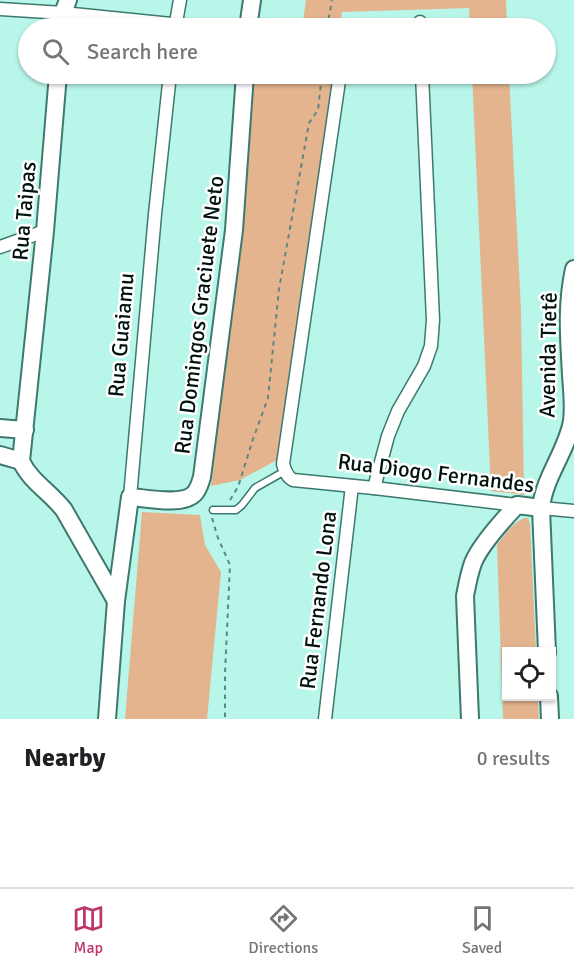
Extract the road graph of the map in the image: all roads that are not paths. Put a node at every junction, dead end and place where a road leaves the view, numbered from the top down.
1 (180, 0) edge
2 (252, 0) edge
3 (0, 9) edge
4 (64, 14) edge
5 (98, 18) edge
6 (177, 18) edge
7 (249, 18) edge
8 (57, 84) edge
9 (169, 84) edge
10 (244, 84) edge
11 (339, 84) edge
12 (422, 84) edge
13 (45, 231) junction
14 (0, 247) edge
15 (574, 269) edge
16 (571, 298) edge
17 (0, 428) edge
18 (25, 430) junction
19 (0, 455) edge
20 (21, 461) junction
21 (289, 476) junction
22 (352, 486) junction
23 (374, 488) junction
24 (130, 497) junction
25 (517, 505) junction
26 (541, 508) junction
27 (213, 510) road end
28 (574, 512) edge
29 (117, 601) junction
30 (547, 647) edge
31 (549, 701) edge
32 (107, 719) edge
33 (325, 719) edge
34 (470, 719) edge
35 (550, 719) edge

1 - 6 street
2 - 7 street
3 - 4 street
4 - 5 street
8 - 13 street, Rua Taipas
9 - 24 street, Rua Guaiamu
10 - 24 street, Rua Domingos Graciuete Neto
11 - 21 street
12 - 23 street
13 - 14 street
13 - 18 street, Rua Taipas
15 - 16 street, Avenida Tietê
16 - 26 street, Avenida Tietê
17 - 18 street
18 - 20 street, Rua Taipas
19 - 20 street
20 - 29 street
21 - 22 street, Rua Diogo Fernandes
21 - 27 lane
22 - 23 street, Rua Diogo Fernandes
22 - 33 street, Rua Fernando Lona
23 - 25 street, Rua Diogo Fernandes
24 - 29 street, Rua Guaiamu
25 - 26 street, Rua Diogo Fernandes
25 - 34 street
26 - 28 street, Rua Diogo Fernandes
26 - 30 street, Avenida Tietê
29 - 32 street, Rua Guaiamu
31 - 35 street

